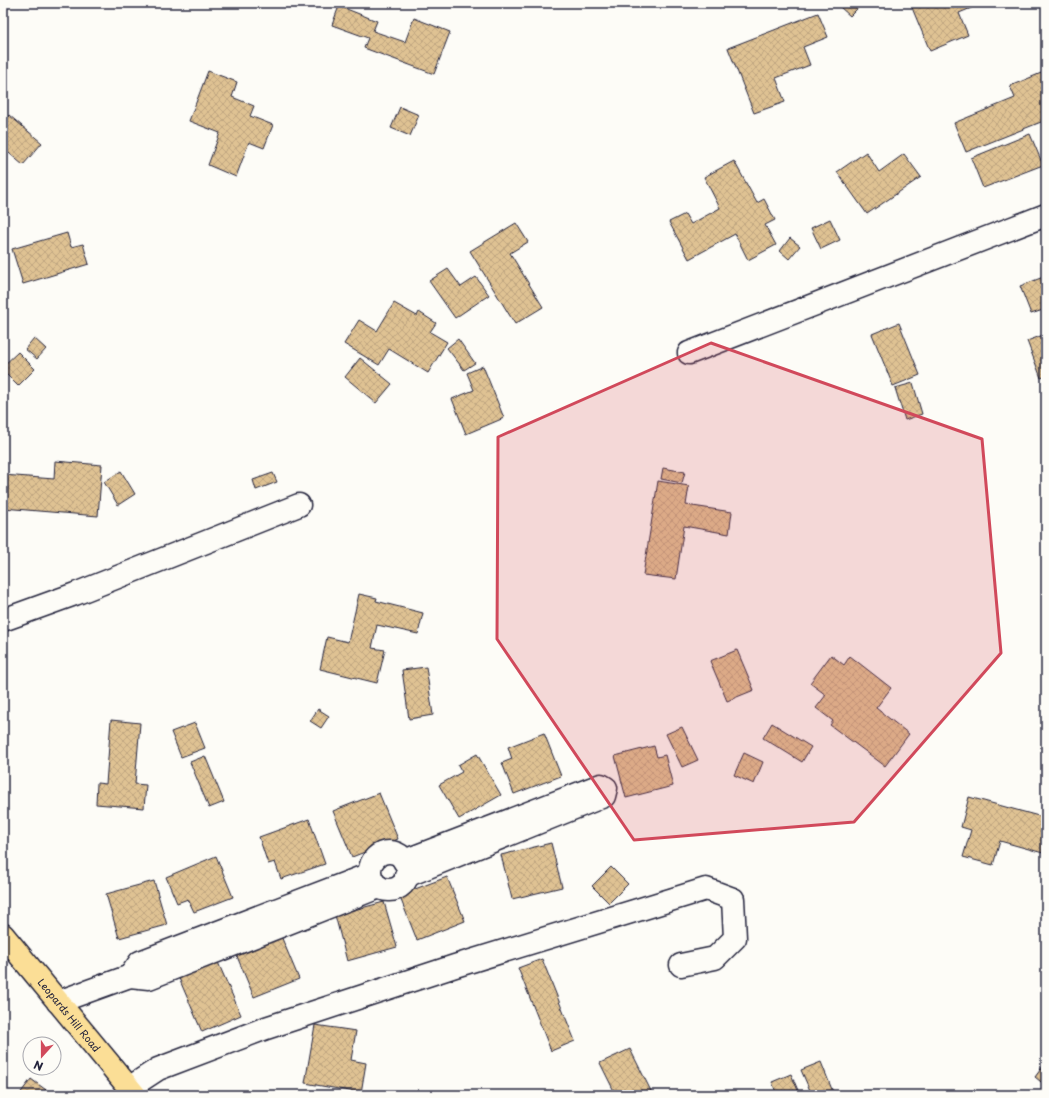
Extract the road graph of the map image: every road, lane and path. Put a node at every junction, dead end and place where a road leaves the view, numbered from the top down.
1 (1046, 215) edge
2 (689, 353) dead end
3 (299, 505) dead end
4 (3, 620) edge
5 (405, 868) junction
6 (375, 880) junction
7 (3, 935) edge
8 (681, 965) dead end
9 (58, 1002) junction
10 (132, 1091) edge

1 - 2 street
3 - 4 street
5 - 5 street
5 - 6 street
5 - 6 street
6 - 9 street
7 - 9 main road, Leopards Hill Road
8 - 10 street
9 - 10 main road, Leopards Hill Road

